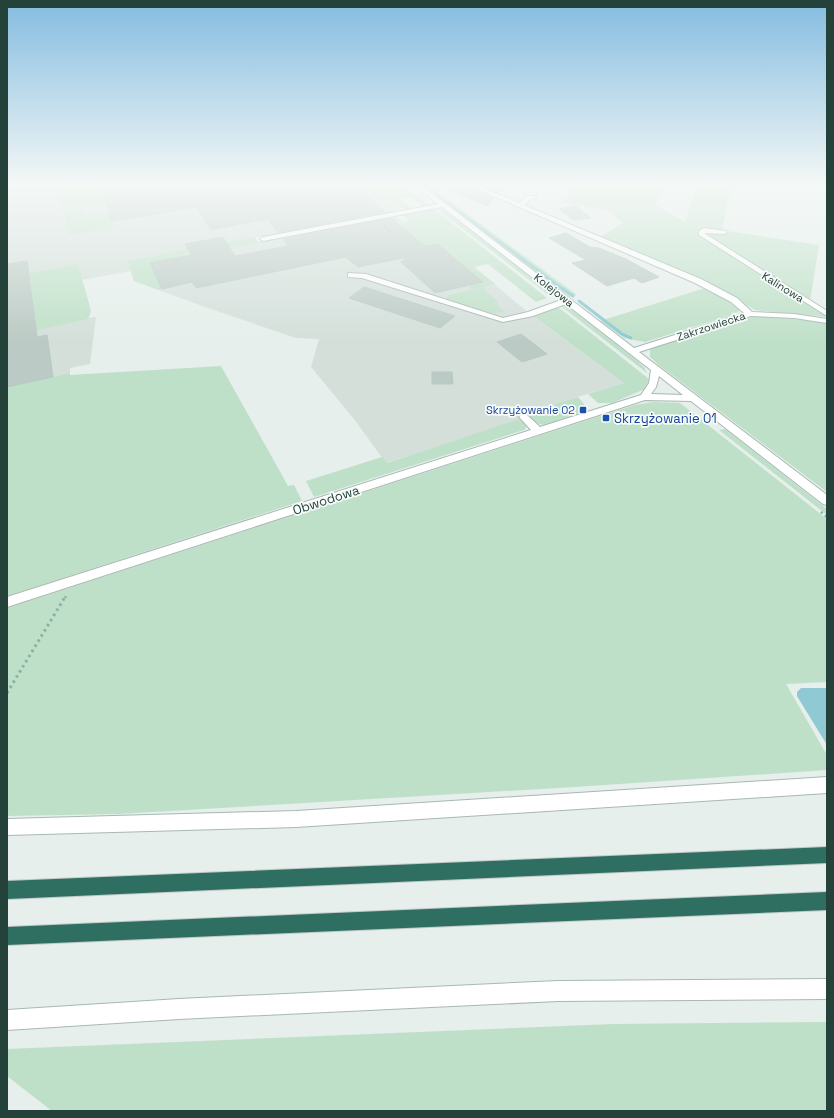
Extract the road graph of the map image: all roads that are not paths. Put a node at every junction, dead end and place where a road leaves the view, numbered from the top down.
1 (267, 238) edge
2 (487, 238) edge
3 (598, 238) edge
4 (707, 238) edge
5 (263, 239) dead end
6 (350, 275) dead end
7 (568, 300) junction
8 (750, 314) junction
9 (827, 314) edge
10 (827, 321) edge
11 (633, 351) junction
12 (655, 368) junction
13 (644, 396) junction
14 (696, 399) junction
15 (524, 417) dead end
16 (538, 431) junction
17 (827, 501) edge
18 (7, 602) edge
19 (827, 785) edge
20 (7, 827) edge
21 (827, 856) edge
22 (7, 890) edge
23 (827, 901) edge
24 (7, 936) edge
25 (827, 989) edge
26 (7, 1020) edge

1 - 5 street
2 - 7 street, Kolejowa
3 - 8 street, Zakrzowiecka
4 - 9 street, Kalinowa
6 - 7 street
7 - 11 street, Kolejowa
8 - 10 street, Kalinowa
8 - 11 street, Zakrzowiecka
11 - 12 street, Kolejowa
12 - 13 street
12 - 14 street, Kolejowa
13 - 14 street, Obwodowa
13 - 16 street, Obwodowa
14 - 17 street, Kolejowa
15 - 16 street
16 - 18 street, Obwodowa
19 - 20 street
21 - 22 highway
23 - 24 highway
25 - 26 street

